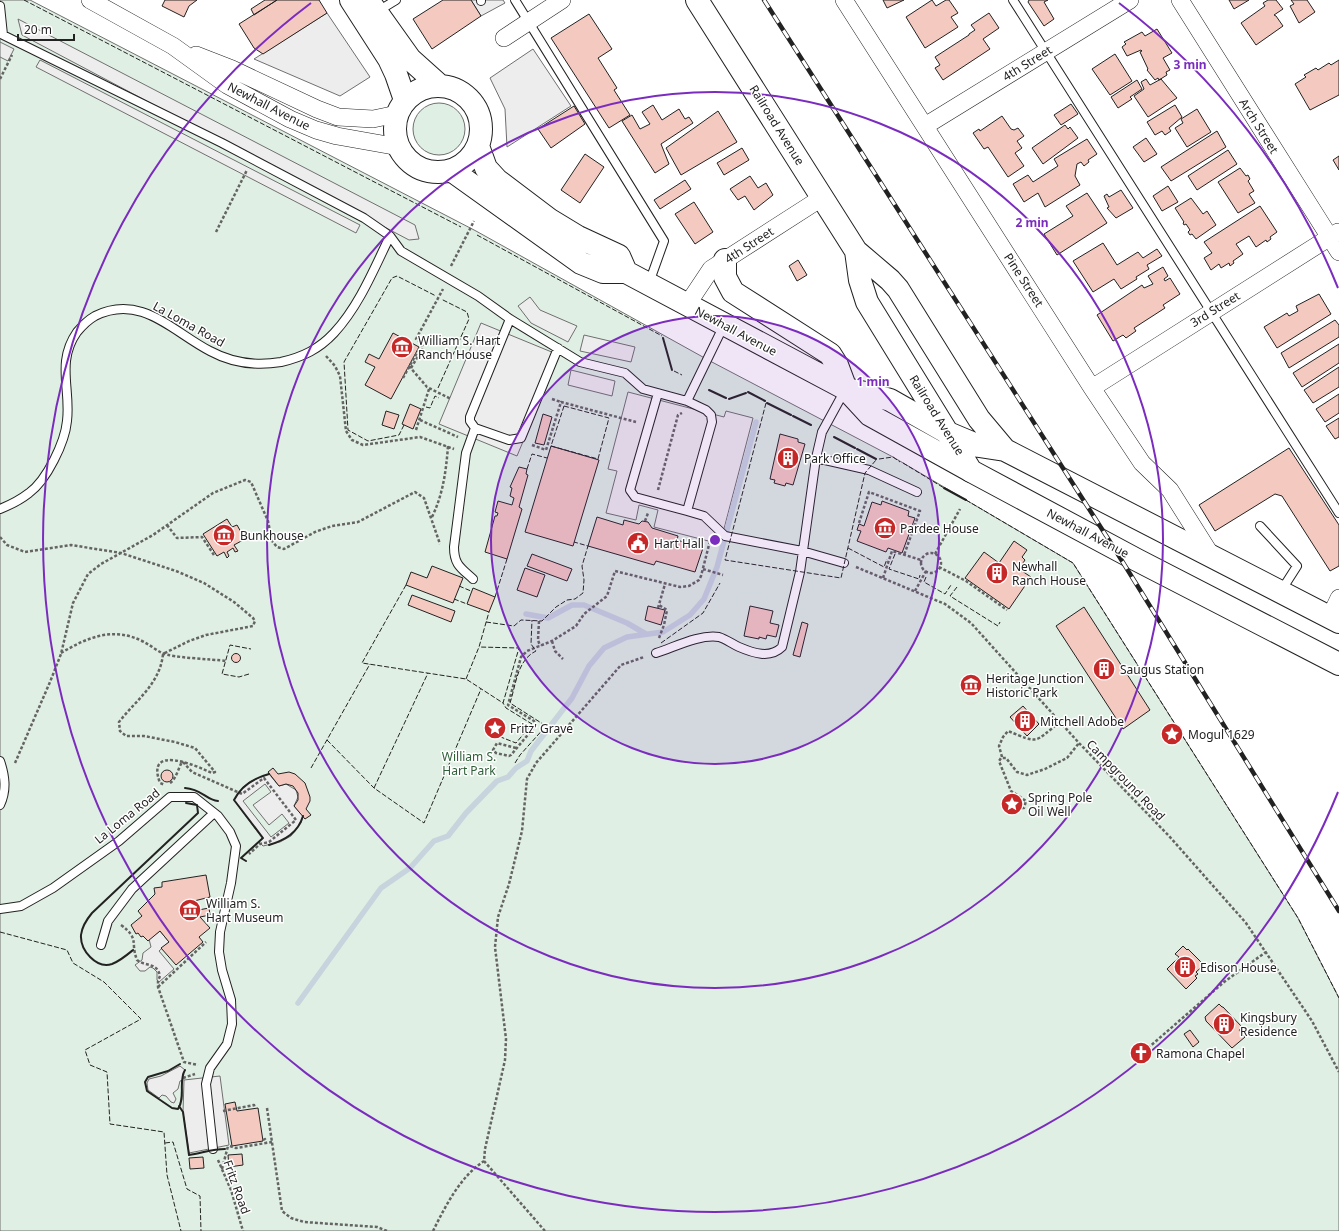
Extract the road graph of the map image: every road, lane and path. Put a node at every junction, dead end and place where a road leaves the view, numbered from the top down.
1 (90, 0) edge
2 (351, 0) edge
3 (396, 0) edge
4 (515, 0) edge
5 (562, 0) edge
6 (697, 0) edge
7 (844, 0) edge
8 (1013, 0) edge
9 (1130, 0) edge
10 (1180, 0) edge
11 (0, 6) edge
12 (372, 6) edge
13 (529, 22) junction
14 (504, 38) dead end
15 (18, 43) junction
16 (173, 46) junction
17 (1046, 50) junction
18 (0, 79) edge
19 (439, 85) junction
20 (401, 107) junction
21 (925, 126) junction
22 (478, 146) junction
23 (398, 148) junction
24 (252, 159) junction
25 (451, 170) junction
26 (823, 197) junction
27 (474, 221) dead end
28 (216, 232) dead end
29 (1334, 234) edge
30 (390, 236) junction
31 (856, 251) junction
32 (1339, 252) edge
33 (725, 260) junction
34 (626, 272) junction
35 (445, 277) junction
36 (649, 284) junction
37 (687, 305) junction
38 (1211, 312) junction
39 (510, 319) junction
40 (724, 325) junction
41 (319, 348) junction
42 (558, 348) junction
43 (419, 349) dead end
44 (410, 367) junction
45 (403, 378) dead end
46 (1092, 388) junction
47 (429, 389) junction
48 (846, 389) junction
49 (658, 393) junction
50 (451, 399) dead end
51 (687, 401) junction
52 (696, 405) junction
53 (420, 420) junction
54 (648, 426) junction
55 (475, 428) junction
56 (416, 430) dead end
57 (948, 433) junction
58 (515, 440) junction
59 (470, 442) junction
60 (448, 446) junction
61 (1005, 450) junction
62 (466, 453) junction
63 (816, 458) junction
64 (972, 471) junction
65 (917, 492) dead end
66 (652, 502) junction
67 (0, 509) edge
68 (960, 509) dead end
69 (687, 511) junction
70 (1339, 513) edge
71 (432, 518) junction
72 (859, 523) dead end
73 (167, 525) junction
74 (714, 525) junction
75 (1260, 526) dead end
76 (0, 537) edge
77 (802, 551) junction
78 (121, 553) junction
79 (935, 554) junction
80 (214, 555) dead end
81 (904, 555) junction
82 (1210, 555) junction
83 (454, 558) junction
84 (922, 560) junction
85 (844, 563) joint
86 (939, 567) junction
87 (703, 569) junction
88 (926, 571) junction
89 (723, 575) dead end
90 (883, 578) junction
91 (473, 579) dead end
92 (665, 584) junction
93 (915, 592) junction
94 (1281, 592) junction
95 (659, 604) junction
96 (658, 608) dead end
97 (1007, 610) dead end
98 (1336, 612) edge
99 (539, 621) dead end
100 (552, 642) junction
101 (540, 646) junction
102 (656, 653) junction
103 (61, 654) junction
104 (163, 654) junction
105 (563, 659) dead end
106 (226, 661) dead end
107 (1339, 664) edge
108 (1060, 722) junction
109 (1079, 743) junction
110 (516, 748) junction
111 (1002, 757) junction
112 (182, 762) junction
113 (1, 764) edge
114 (0, 805) edge
115 (1017, 808) dead end
116 (214, 813) junction
117 (243, 859) dead end
118 (0, 909) edge
119 (128, 931) dead end
120 (206, 942) dead end
121 (101, 945) dead end
122 (1266, 952) junction
123 (158, 987) junction
124 (1148, 1048) dead end
125 (210, 1068) junction
126 (1339, 1072) edge
127 (236, 1108) dead end
128 (255, 1108) dead end
129 (267, 1108) dead end
130 (263, 1140) dead end
131 (272, 1142) junction
132 (266, 1143) junction
133 (213, 1149) joint
134 (484, 1161) junction
135 (222, 1170) junction
136 (243, 1231) edge
137 (387, 1231) edge
138 (433, 1231) edge
139 (545, 1231) edge

1 - 16 street, Newhall Avenue
2 - 20 main road
3 - 12 lane
4 - 13 lane
5 - 13 street
6 - 26 main road, Railroad Avenue
7 - 21 street, Pine Street
8 - 17 lane
9 - 17 street, 4th Street
10 - 29 street, Arch Street
11 - 15 lane
12 - 19 main road
13 - 14 street
13 - 36 lane
15 - 18 path
15 - 24 lane
16 - 20 street, Newhall Avenue
16 - 23 street, Newhall Avenue
17 - 21 street, 4th Street
17 - 38 lane
19 - 20 main road
19 - 22 main road
20 - 23 main road
21 - 46 street, Pine Street
22 - 25 main road
22 - 34 main road
23 - 25 main road
24 - 28 path
24 - 30 lane
25 - 34 main road, Newhall Avenue
26 - 31 main road, Railroad Avenue
26 - 33 street, 4th Street
27 - 35 path
29 - 32 street, Arch Street
29 - 38 street, 3rd Street
30 - 35 lane
30 - 41 lane, La Loma Road
31 - 57 main road, Railroad Avenue
31 - 61 main road, Railroad Avenue
33 - 37 street, 4th Street
33 - 48 main road
34 - 36 main road, Newhall Avenue
35 - 39 lane
35 - 44 path
36 - 37 main road, Newhall Avenue
37 - 40 main road, Newhall Avenue
38 - 46 street, 3rd Street
38 - 70 lane
39 - 42 lane
39 - 55 lane
40 - 48 main road, Newhall Avenue
40 - 51 lane
41 - 60 path
41 - 67 lane, La Loma Road
42 - 49 lane
42 - 58 lane
43 - 44 path
44 - 45 path
44 - 47 path
46 - 82 street, Pine Street
47 - 50 path
47 - 53 path
48 - 57 main road, Newhall Avenue
48 - 63 lane
48 - 64 main road, Newhall Avenue
49 - 51 lane
49 - 54 lane
51 - 52 lane
52 - 66 path
52 - 69 lane
53 - 56 path
53 - 59 path
54 - 58 path
54 - 66 lane
55 - 58 lane
55 - 59 lane
57 - 61 main road, Newhall Avenue
57 - 64 main road, Railroad Avenue
59 - 62 lane
60 - 62 path
60 - 71 path
61 - 82 main road, Newhall Avenue
62 - 83 lane
63 - 65 lane
63 - 77 lane
64 - 107 main road, Newhall Avenue
66 - 69 lane
68 - 79 path
69 - 74 lane
71 - 73 path
71 - 83 path
72 - 81 path
73 - 78 path
73 - 80 path
74 - 77 lane
74 - 87 path
75 - 94 lane
76 - 78 path
77 - 85 lane
77 - 102 lane
78 - 103 path
78 - 104 path
79 - 84 path
79 - 86 path
81 - 84 path
81 - 90 path
82 - 94 main road, Newhall Avenue
83 - 91 lane
84 - 88 path
85 - 90 path, Campground Road
86 - 88 path
86 - 97 path
87 - 89 path
87 - 92 path
88 - 93 path
90 - 93 path, Campground Road
92 - 95 path
92 - 100 path
93 - 108 path, Campground Road
94 - 98 main road, Newhall Avenue
95 - 96 path
95 - 102 path
99 - 101 path
100 - 101 path
100 - 105 path
101 - 110 path
102 - 134 path
103 - 104 path
103 - 113 path
104 - 106 path
104 - 112 path
108 - 109 path, Campground Road
108 - 111 path
109 - 111 path
109 - 122 path, Campground Road
110 - 110 path
111 - 115 path
112 - 112 path
112 - 117 path
113 - 114 lane
116 - 118 lane, La Loma Road
116 - 121 lane
116 - 125 lane, La Loma Road
119 - 123 path
120 - 123 path
122 - 124 path
122 - 126 path, Campground Road
123 - 125 path
125 - 133 lane, La Loma Road
127 - 128 path
129 - 131 path
130 - 132 path
131 - 132 path
131 - 137 path
132 - 135 path
133 - 135 path, Fritz Road
134 - 138 path
134 - 139 path
135 - 136 path, Fritz Road

